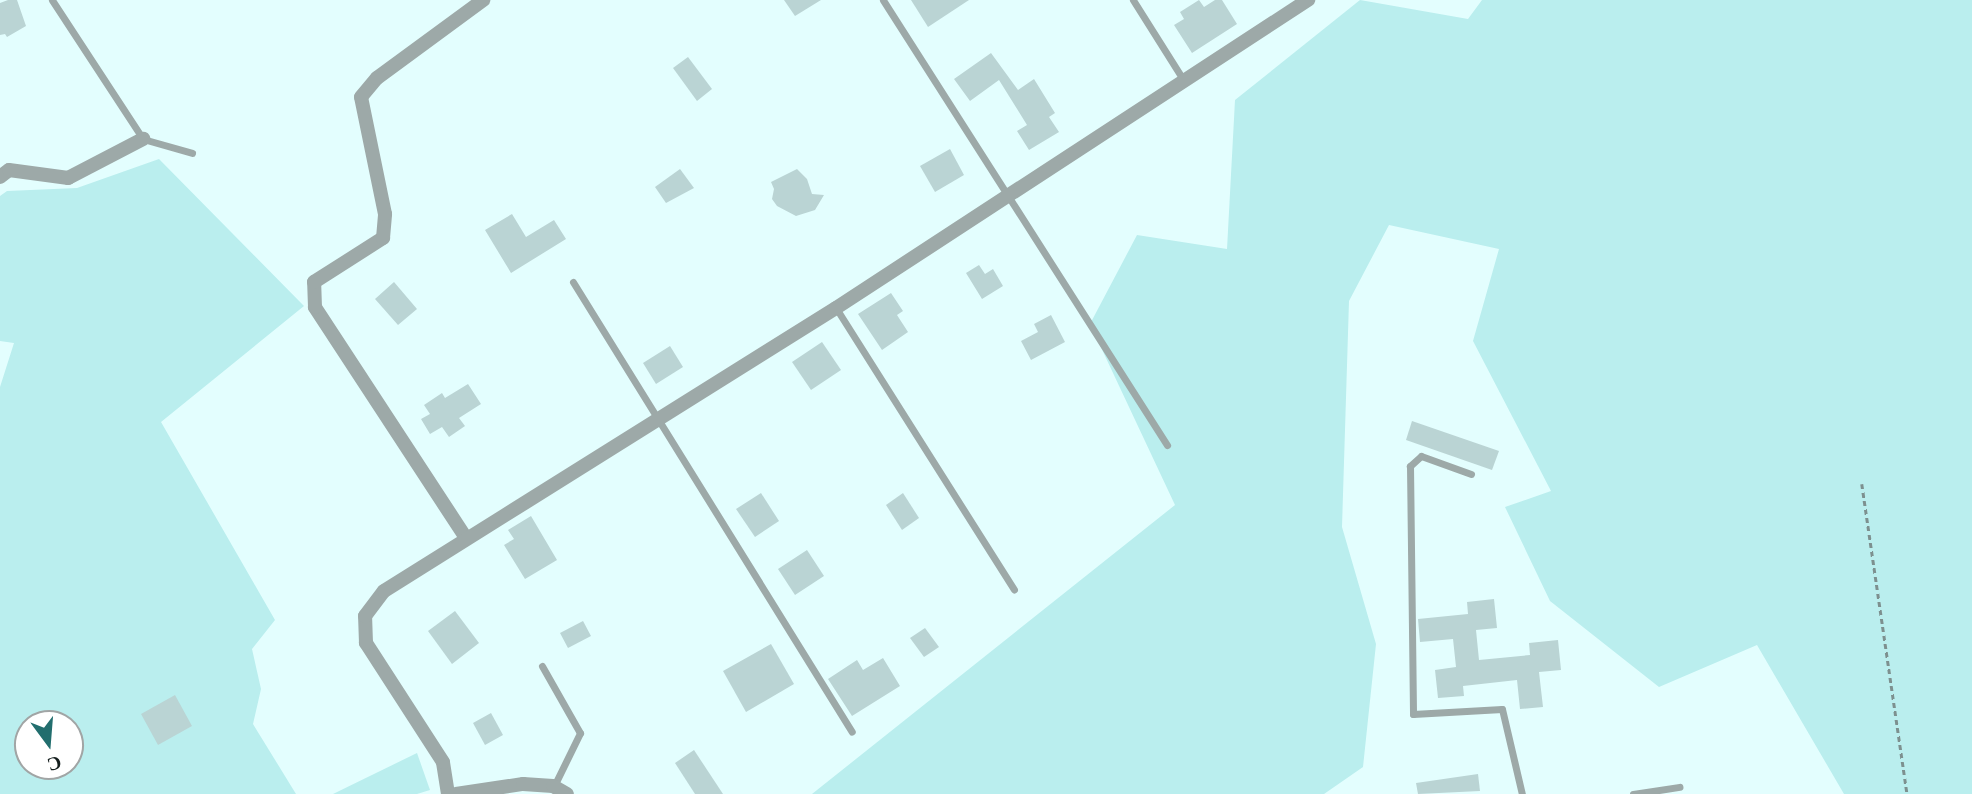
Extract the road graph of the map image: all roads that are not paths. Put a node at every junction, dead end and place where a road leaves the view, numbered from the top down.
1 (52, 0) edge
2 (483, 0) edge
3 (883, 0) edge
4 (1133, 0) edge
5 (1308, 0) edge
6 (1184, 81) junction
7 (143, 139) junction
8 (192, 153) dead end
9 (0, 177) edge
10 (1008, 194) junction
11 (573, 282) dead end
12 (836, 308) junction
13 (659, 417) junction
14 (1167, 445) dead end
15 (1471, 474) dead end
16 (466, 538) junction
17 (1014, 590) dead end
18 (542, 666) dead end
19 (852, 732) dead end
20 (553, 786) junction
21 (1679, 788) dead end
22 (448, 794) edge
23 (456, 794) edge
24 (567, 794) edge
25 (1522, 794) edge
26 (1633, 794) edge

1 - 7 lane
2 - 16 street
3 - 10 lane
4 - 6 lane
5 - 6 street
6 - 10 street
7 - 8 lane
7 - 9 street
10 - 12 street
10 - 14 lane
11 - 13 lane
12 - 13 street
12 - 17 lane
13 - 16 street
13 - 19 lane
15 - 25 lane
16 - 22 street
18 - 20 lane
20 - 23 street
20 - 24 street
21 - 26 lane

